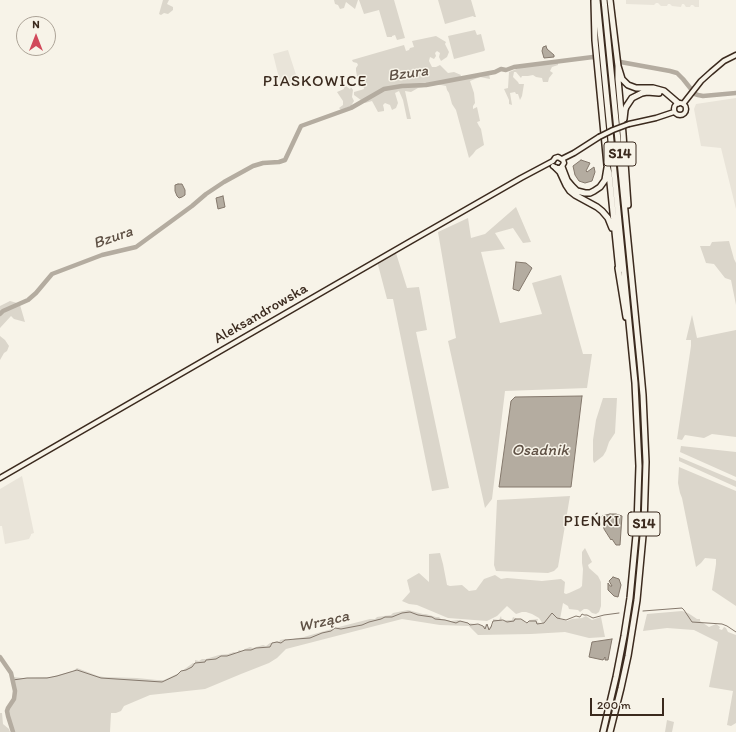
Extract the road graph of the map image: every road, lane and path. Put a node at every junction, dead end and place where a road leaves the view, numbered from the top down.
1 (596, 1) edge
2 (604, 1) edge
3 (610, 2) edge
4 (596, 9) junction
5 (736, 55) edge
6 (618, 66) junction
7 (678, 104) junction
8 (674, 112) junction
9 (623, 134) junction
10 (563, 162) junction
11 (554, 165) junction
12 (607, 165) junction
13 (629, 244) junction
14 (619, 271) junction
15 (633, 360) junction
16 (0, 478) edge
17 (603, 732) edge
18 (610, 732) edge

1 - 4 highway, S14
2 - 13 highway, S14
3 - 6 highway
4 - 12 highway
4 - 15 highway, S14
5 - 7 main road
6 - 7 highway
6 - 9 highway
7 - 8 main road
7 - 8 main road
7 - 9 highway
8 - 10 main road, bridge
9 - 13 highway
10 - 11 main road
10 - 11 main road
10 - 12 highway
11 - 14 highway
11 - 16 main road, Aleksandrowska
12 - 14 highway
13 - 18 highway, S14
14 - 15 highway
15 - 17 highway, S14

